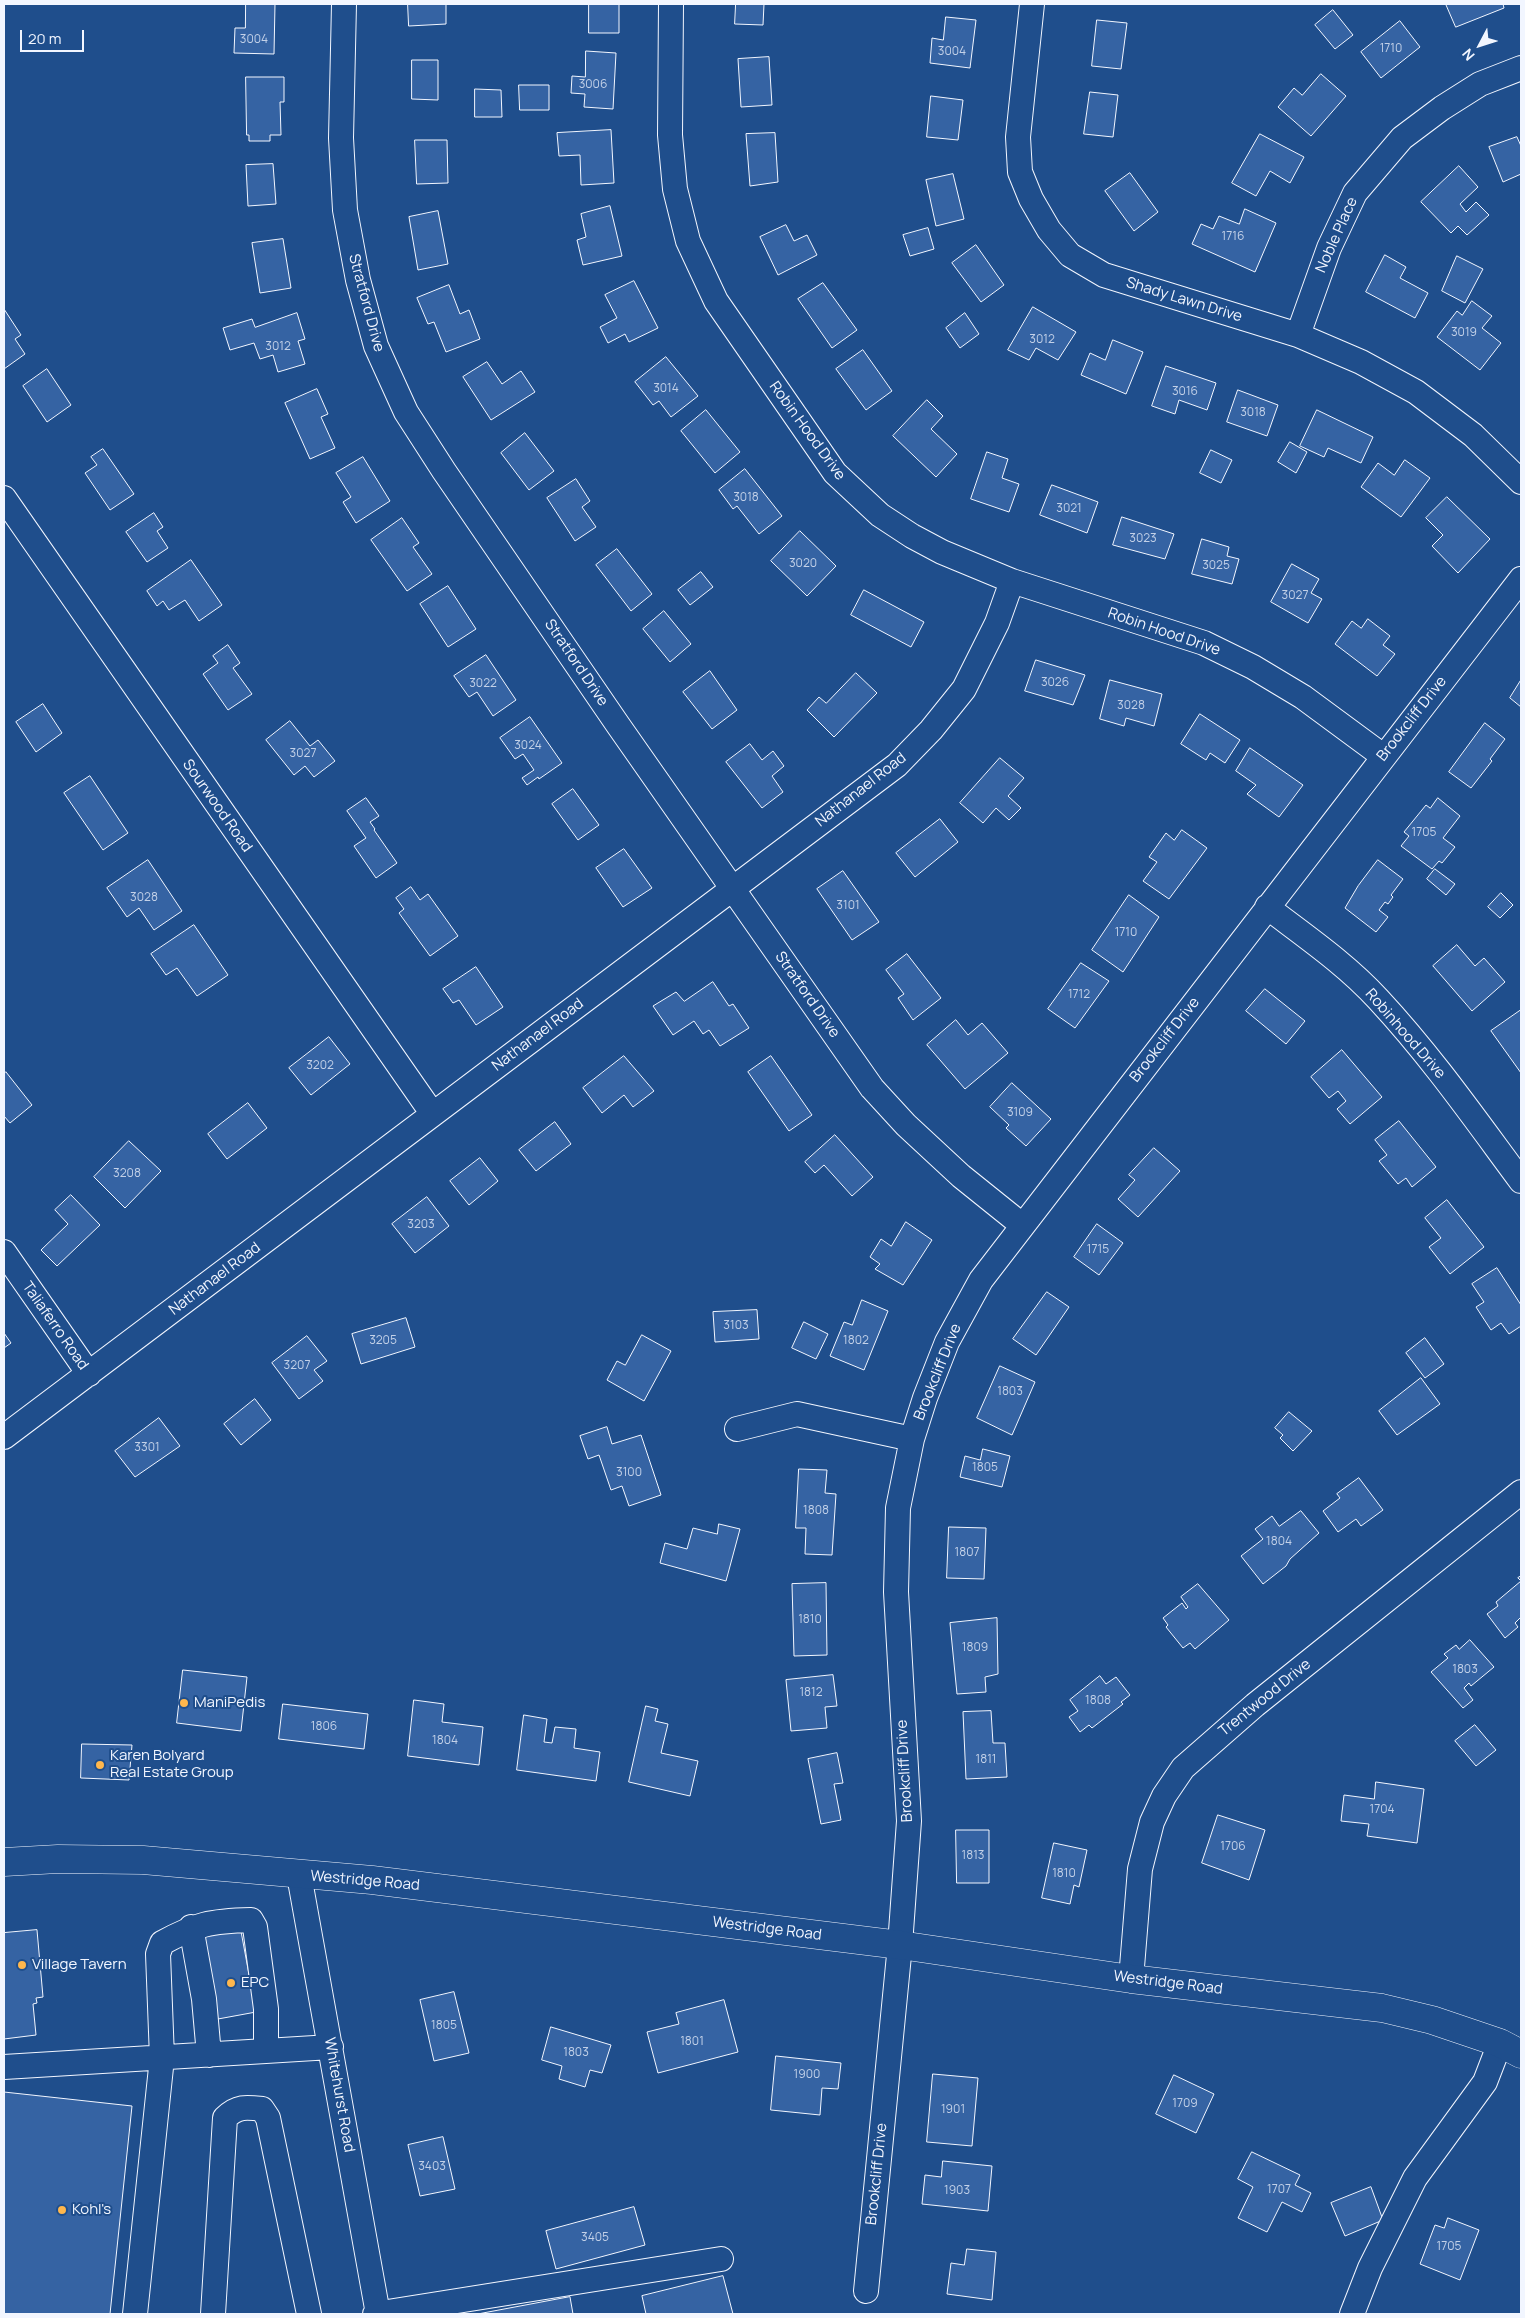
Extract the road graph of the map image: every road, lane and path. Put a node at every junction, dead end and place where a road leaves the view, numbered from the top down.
1 (344, 4) edge
2 (671, 4) edge
3 (1032, 4) edge
4 (1521, 68) edge
5 (1298, 335) junction
6 (1521, 482) edge
7 (4, 498) edge
8 (1521, 579) edge
9 (1012, 581) junction
10 (1383, 756) junction
11 (733, 889) junction
12 (1268, 907) junction
13 (432, 1113) junction
14 (1521, 1181) edge
15 (1022, 1225) junction
16 (4, 1252) edge
17 (89, 1374) junction
18 (737, 1429) dead end
19 (4, 1437) edge
20 (912, 1439) junction
21 (1521, 1492) edge
22 (4, 1862) edge
23 (299, 1875) junction
24 (191, 1927) junction
25 (900, 1945) junction
26 (1131, 1979) junction
27 (330, 2047) junction
28 (1511, 2048) edge
29 (266, 2051) junction
30 (210, 2054) junction
31 (162, 2058) junction
32 (4, 2066) edge
33 (722, 2259) dead end
34 (866, 2291) dead end
35 (134, 2314) edge
36 (213, 2314) edge
37 (308, 2314) edge
38 (377, 2314) edge
39 (1352, 2314) edge

1 - 11 street, Stratford Drive
2 - 9 street, Robin Hood Drive
3 - 5 street, Shady Lawn Drive
4 - 5 street, Noble Place
5 - 6 street, Shady Lawn Drive
7 - 13 street, Sourwood Road
8 - 10 street, Brookcliff Drive
9 - 10 street, Robin Hood Drive
9 - 11 street, Nathanael Road
10 - 12 street, Brookcliff Drive
11 - 13 street, Nathanael Road
11 - 15 street, Stratford Drive
12 - 14 street, Robinhood Drive
12 - 15 street, Brookcliff Drive
13 - 17 street, Nathanael Road
15 - 20 street, Brookcliff Drive
16 - 17 street, Taliaferro Road
17 - 19 street, Nathanael Road
18 - 20 street
20 - 25 street, Brookcliff Drive
21 - 26 street, Trentwood Drive
22 - 23 main road, Westridge Road
23 - 25 main road, Westridge Road
23 - 27 street, Whitehurst Road
24 - 29 street
24 - 30 street
24 - 31 street
25 - 26 main road, Westridge Road
25 - 34 street, Brookcliff Drive
26 - 28 main road, Westridge Road
27 - 29 street
27 - 38 street, Whitehurst Road
28 - 39 street
29 - 30 street
30 - 31 street
31 - 32 street
31 - 35 street
33 - 38 street
36 - 37 street

